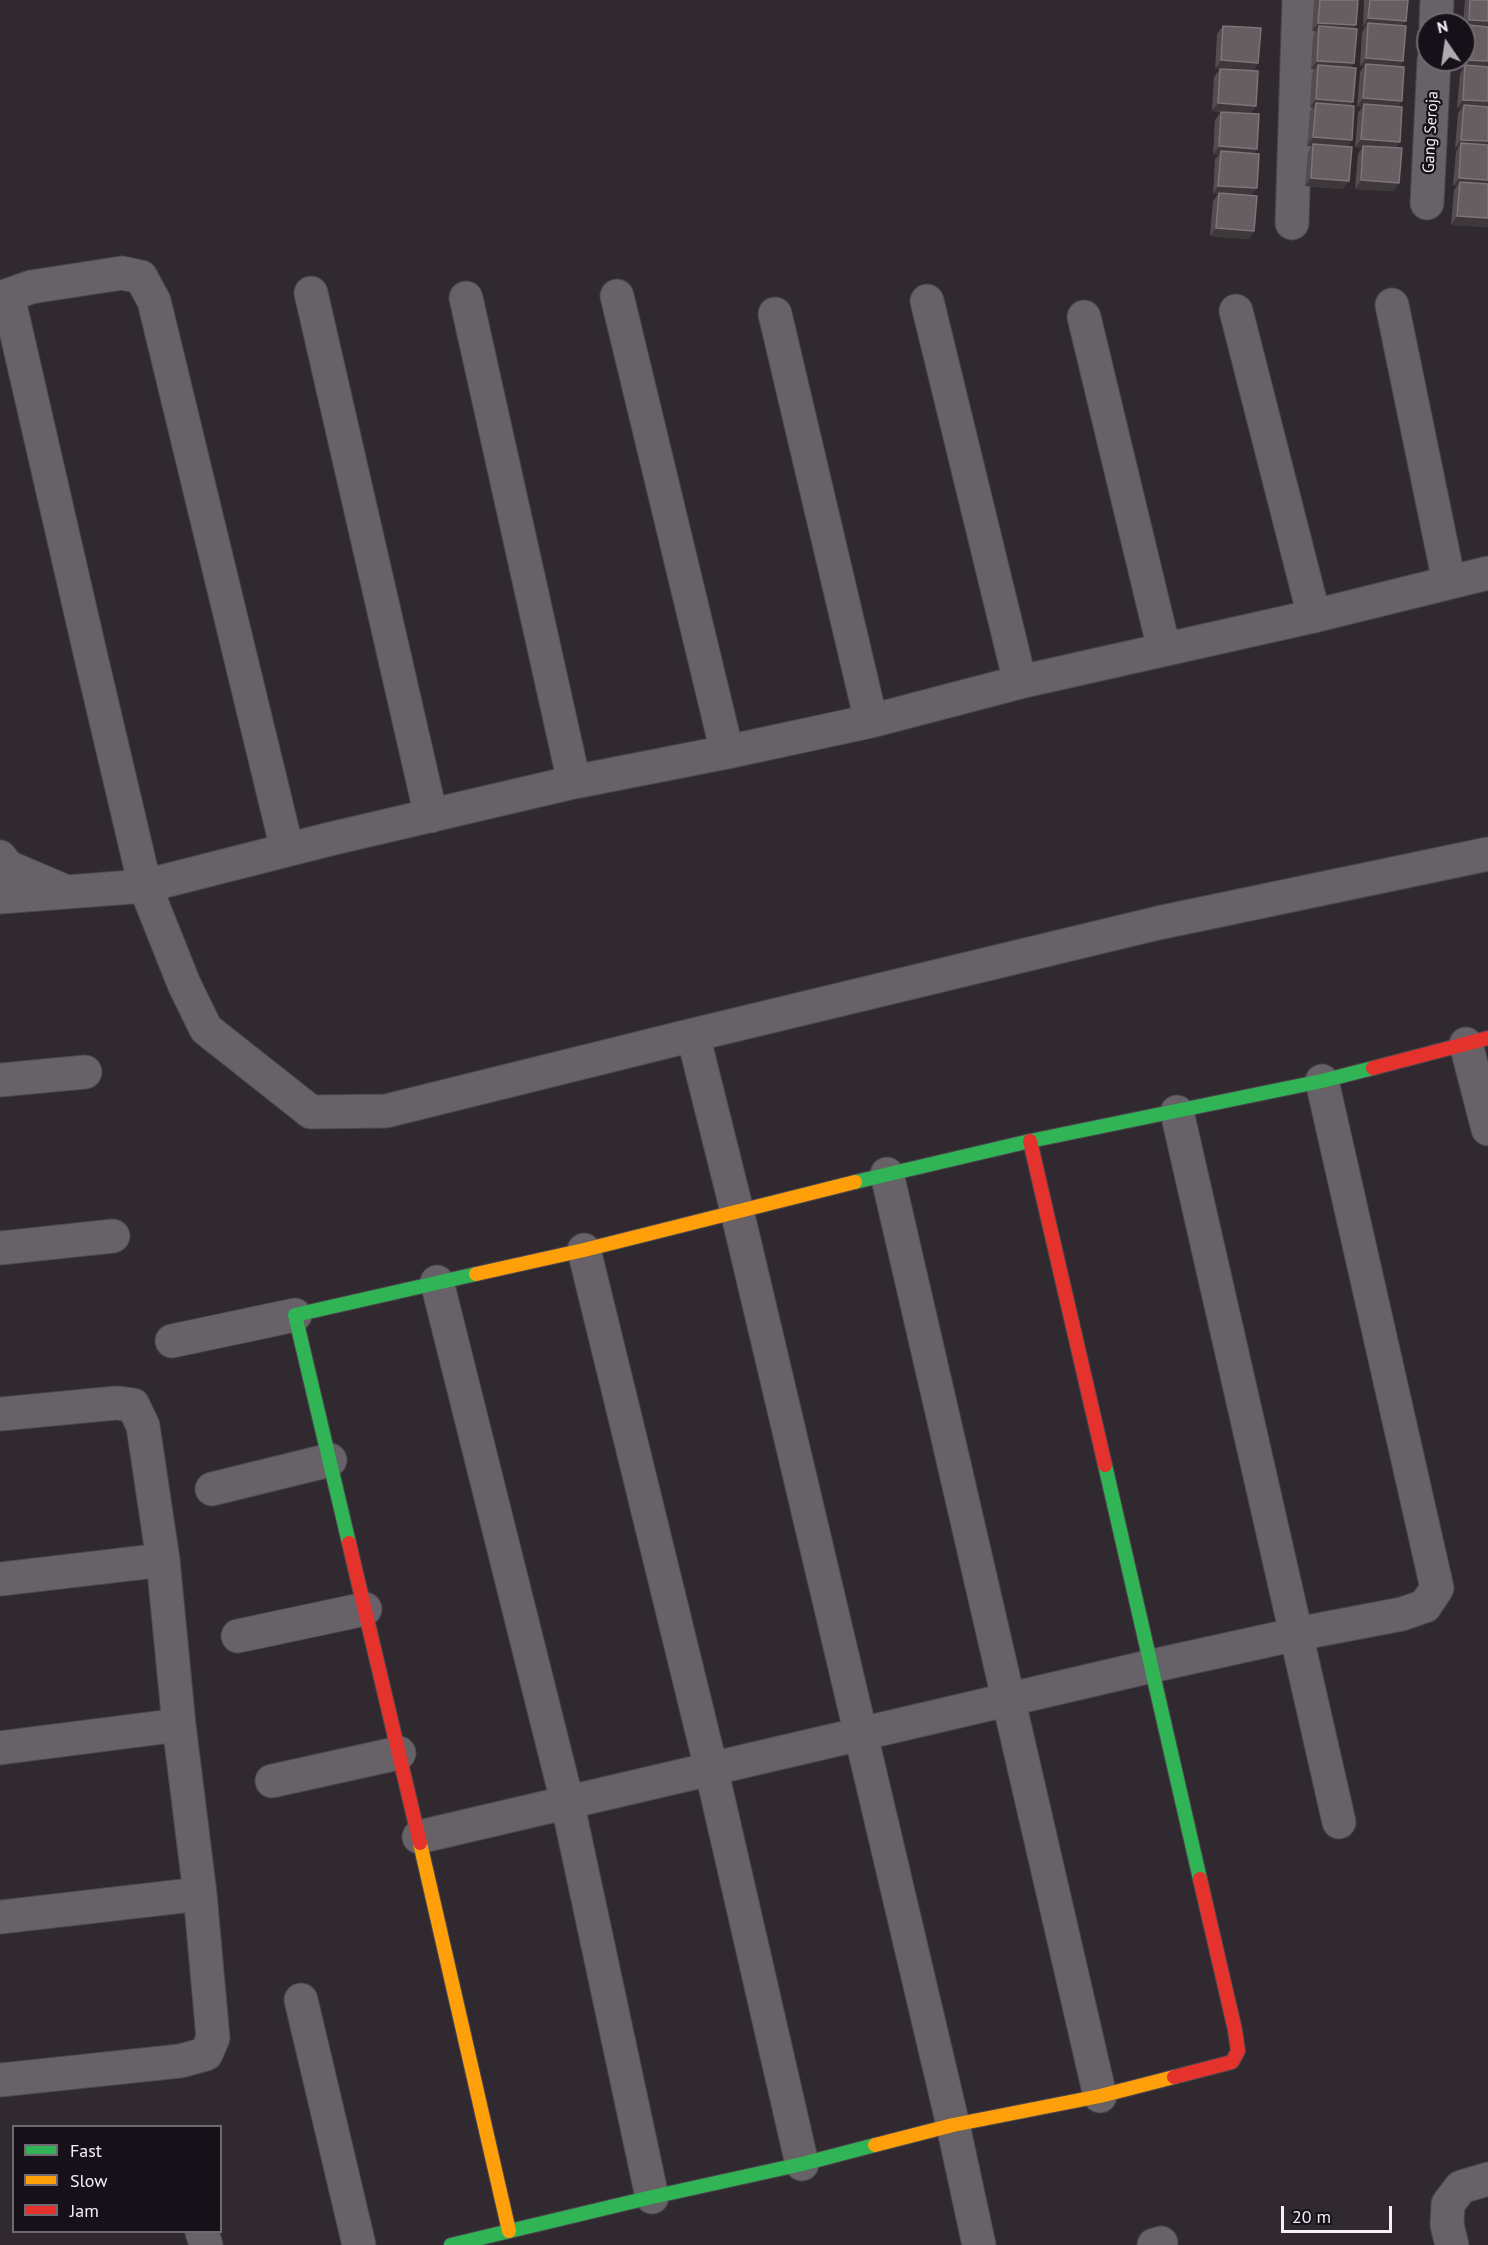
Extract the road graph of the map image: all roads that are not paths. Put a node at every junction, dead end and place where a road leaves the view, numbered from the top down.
1 (1299, 0) edge
2 (1433, 72) edge
3 (1427, 203) dead end
4 (1292, 223) dead end
5 (311, 293) dead end
6 (617, 296) dead end
7 (4, 297) edge
8 (466, 298) dead end
9 (927, 300) dead end
10 (1392, 305) dead end
11 (1236, 311) dead end
12 (776, 314) dead end
13 (1084, 317) dead end
14 (1488, 573) edge
15 (1449, 582) junction
16 (1314, 616) junction
17 (1164, 649) junction
18 (1020, 682) junction
19 (871, 721) junction
20 (727, 752) junction
21 (574, 782) junction
22 (431, 816) junction
23 (287, 849) junction
24 (1488, 854) edge
25 (0, 857) edge
26 (145, 886) junction
27 (66, 892) junction
28 (0, 897) edge
29 (693, 1035) junction
30 (1477, 1041) edge
31 (85, 1072) dead end
32 (0, 1080) edge
33 (1322, 1081) junction
34 (1177, 1112) junction
35 (1488, 1129) edge
36 (1030, 1141) junction
37 (887, 1174) junction
38 (737, 1211) junction
39 (113, 1236) dead end
40 (0, 1248) edge
41 (584, 1250) junction
42 (437, 1282) junction
43 (295, 1315) junction
44 (172, 1341) dead end
45 (0, 1414) edge
46 (330, 1460) junction
47 (212, 1489) dead end
48 (164, 1560) junction
49 (0, 1579) edge
50 (365, 1609) junction
51 (1296, 1634) junction
52 (238, 1635) dead end
53 (1152, 1666) junction
54 (1007, 1699) junction
55 (179, 1725) junction
56 (861, 1735) junction
57 (0, 1748) edge
58 (399, 1753) junction
59 (711, 1768) junction
60 (272, 1781) dead end
61 (567, 1801) junction
62 (1340, 1822) dead end
63 (419, 1837) junction
64 (200, 1894) junction
65 (0, 1917) edge
66 (302, 2000) dead end
67 (0, 2079) edge
68 (1100, 2096) junction
69 (953, 2125) junction
70 (802, 2164) junction
71 (1488, 2179) edge
72 (652, 2197) junction
73 (509, 2231) junction
74 (358, 2245) edge
75 (451, 2245) edge
76 (979, 2245) edge
77 (1452, 2245) edge

1 - 4 street
2 - 3 street, Gang Seroja
5 - 22 street
6 - 20 street
7 - 23 street
7 - 26 street
8 - 21 street
9 - 18 street
10 - 15 street
11 - 16 street
12 - 19 street
13 - 17 street
14 - 15 street
15 - 16 street
16 - 17 street
17 - 18 street
18 - 19 street
19 - 20 street
20 - 21 street
21 - 22 street
22 - 23 street
23 - 26 street
24 - 29 street
25 - 27 street
26 - 27 street
26 - 29 street
27 - 28 street
29 - 38 street
30 - 33 street
30 - 35 street
31 - 32 street
33 - 34 street
33 - 51 street
34 - 36 street
34 - 51 street
36 - 37 street
36 - 53 street
37 - 38 street
37 - 54 street
38 - 41 street
38 - 56 street
39 - 40 street
41 - 42 street
41 - 59 street
42 - 43 street
42 - 61 street
43 - 44 street
43 - 46 street
45 - 48 street
46 - 47 street
46 - 50 street
48 - 49 street
48 - 55 street
50 - 52 street
50 - 58 street
51 - 53 street
51 - 62 street
53 - 54 street
53 - 68 street
54 - 56 street
54 - 68 street
55 - 57 street
55 - 64 street
56 - 59 street
56 - 69 street
58 - 60 street
58 - 63 street
59 - 61 street
59 - 70 street
61 - 63 street
61 - 72 street
63 - 73 street
64 - 65 street
64 - 67 street
66 - 74 street
68 - 69 street
69 - 70 street
69 - 76 street
70 - 72 street
71 - 77 street
72 - 73 street
73 - 75 street

